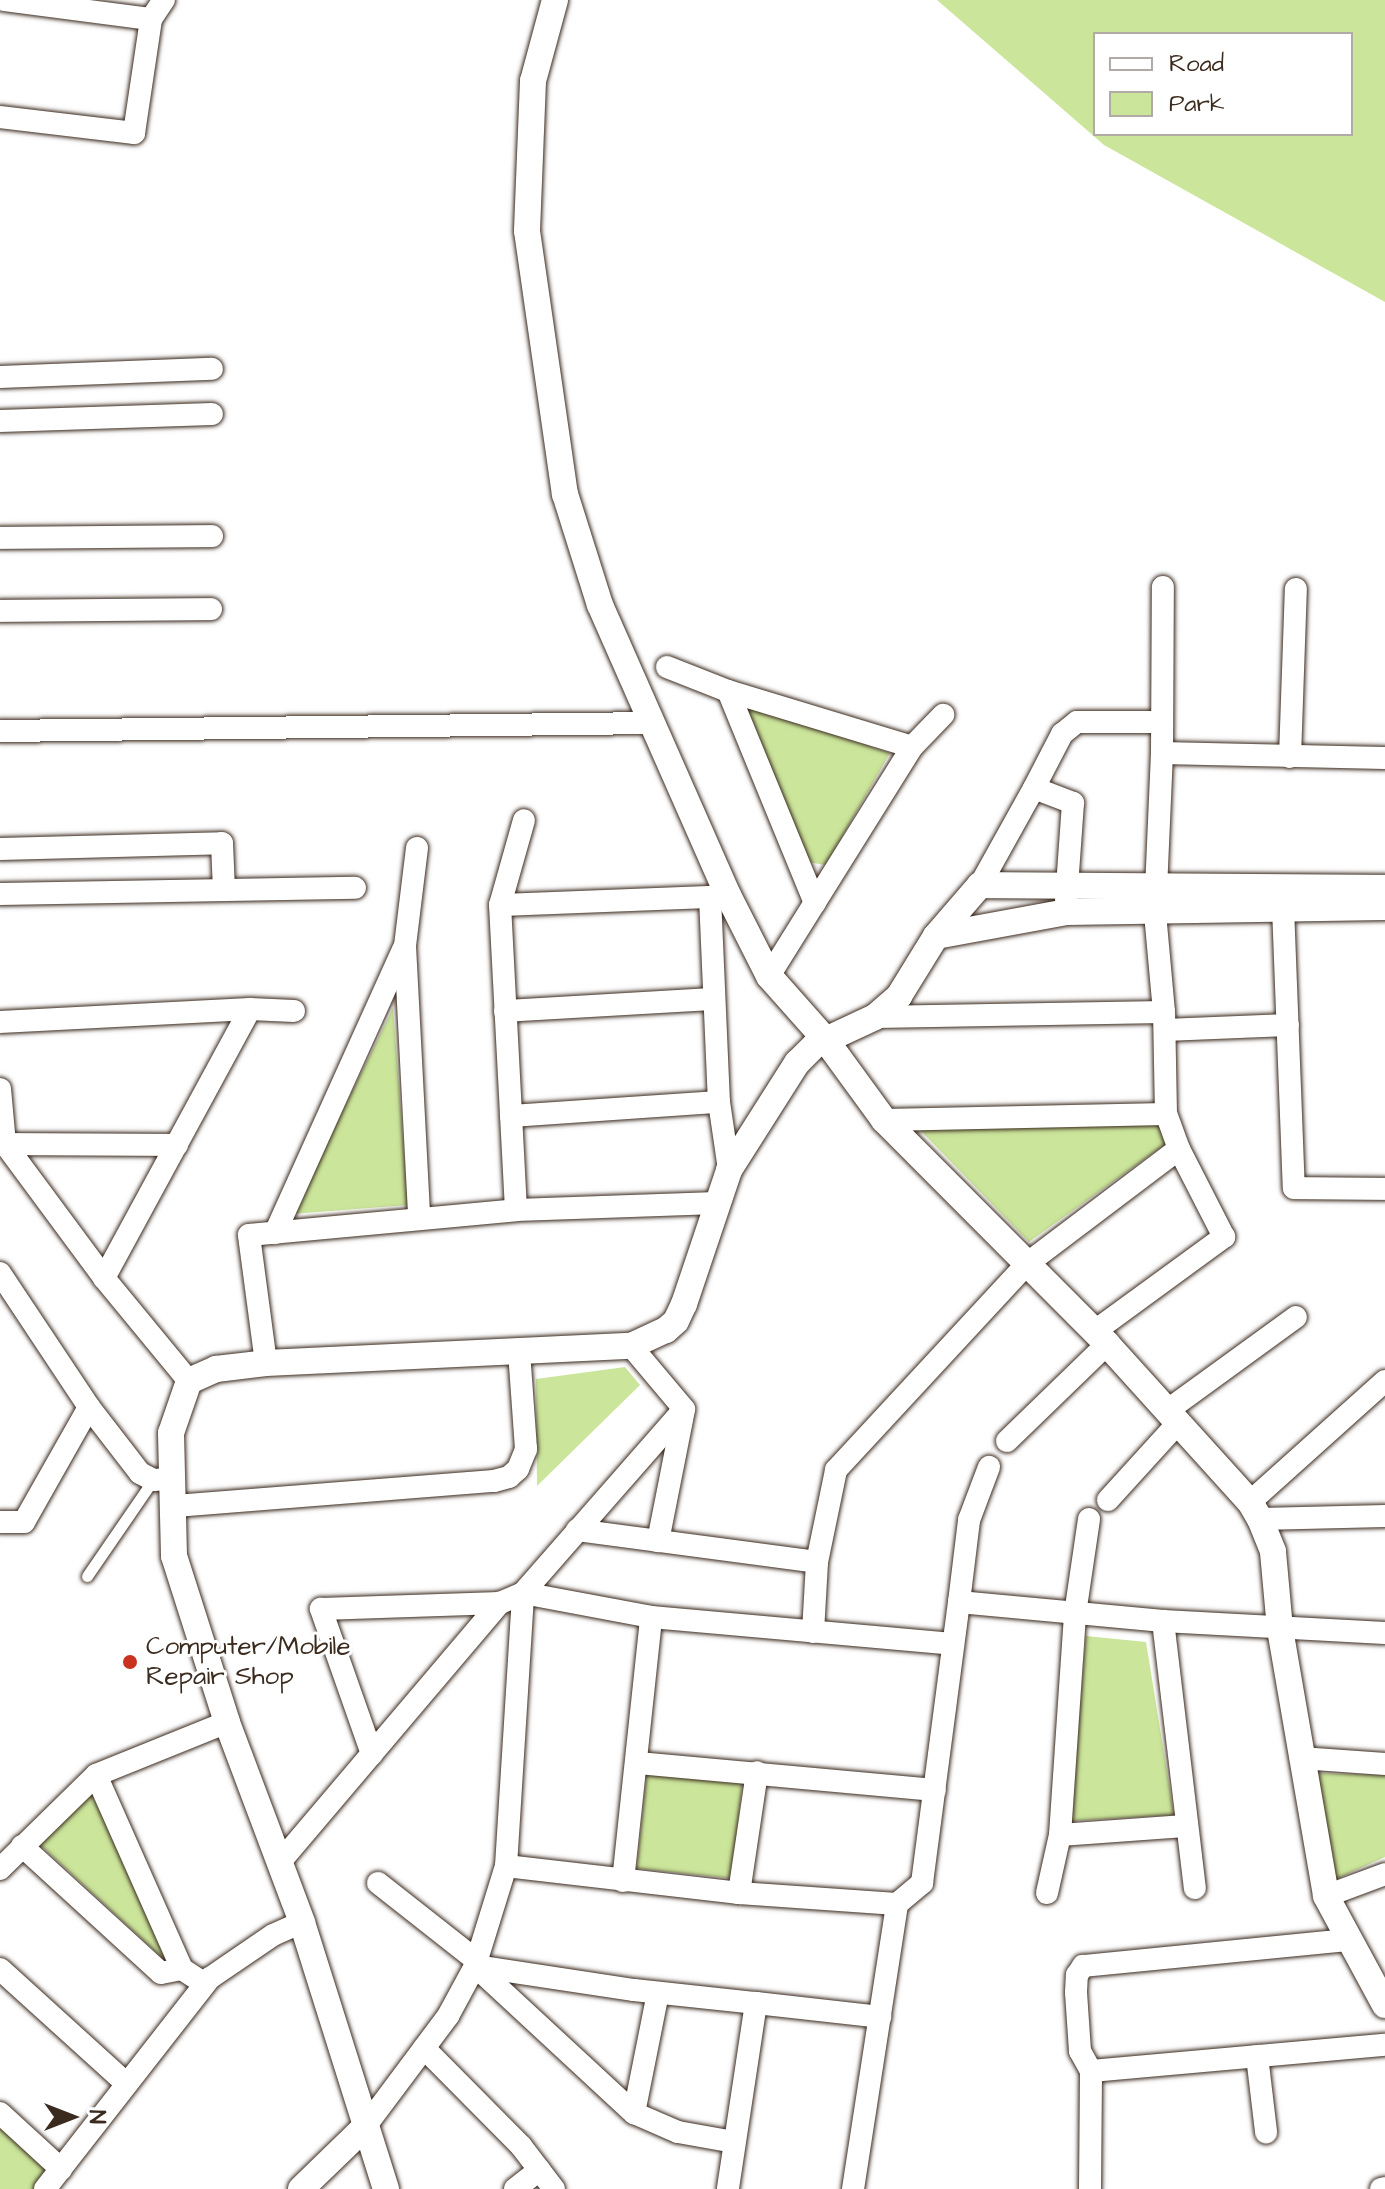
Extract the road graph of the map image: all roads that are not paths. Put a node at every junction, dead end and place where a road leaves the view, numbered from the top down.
1 (4, 0) edge
2 (164, 0) edge
3 (555, 0) edge
4 (75, 4) edge
5 (151, 19) junction
6 (0, 117) edge
7 (212, 369) dead end
8 (0, 377) edge
9 (212, 414) dead end
10 (0, 421) edge
11 (212, 536) dead end
12 (0, 538) edge
13 (1163, 587) dead end
14 (1296, 589) dead end
15 (211, 609) dead end
16 (0, 611) edge
17 (667, 667) dead end
18 (728, 691) junction
19 (943, 715) dead end
20 (1162, 722) junction
21 (653, 723) junction
22 (0, 731) edge
23 (912, 747) junction
24 (1162, 753) junction
25 (1290, 757) junction
26 (1385, 758) edge
27 (1034, 788) junction
28 (524, 820) dead end
29 (417, 848) dead end
30 (0, 849) edge
31 (980, 885) junction
32 (355, 888) dead end
33 (1385, 888) edge
34 (224, 890) junction
35 (0, 894) edge
36 (719, 896) junction
37 (1066, 900) junction
38 (1155, 900) junction
39 (815, 903) junction
40 (500, 905) junction
41 (1283, 907) junction
42 (1385, 907) edge
43 (936, 936) junction
44 (405, 946) junction
45 (769, 976) junction
46 (714, 999) junction
47 (250, 1009) junction
48 (294, 1011) dead end
49 (505, 1011) junction
50 (875, 1017) junction
51 (1164, 1021) junction
52 (0, 1022) edge
53 (1288, 1025) junction
54 (825, 1039) junction
55 (0, 1089) edge
56 (719, 1102) junction
57 (1166, 1114) junction
58 (511, 1116) junction
59 (884, 1120) junction
60 (5, 1144) junction
61 (177, 1145) junction
62 (1179, 1149) junction
63 (729, 1170) junction
64 (1385, 1189) edge
65 (717, 1203) junction
66 (516, 1210) junction
67 (419, 1217) junction
68 (275, 1233) junction
69 (1028, 1263) junction
70 (0, 1273) edge
71 (104, 1278) junction
72 (1296, 1317) dead end
73 (1101, 1338) junction
74 (631, 1346) junction
75 (519, 1351) junction
76 (266, 1363) junction
77 (189, 1381) junction
78 (1385, 1381) edge
79 (89, 1407) junction
80 (684, 1409) junction
81 (1174, 1416) junction
82 (1007, 1441) dead end
83 (989, 1467) dead end
84 (162, 1479) junction
85 (1108, 1500) dead end
86 (175, 1506) junction
87 (1255, 1510) junction
88 (1385, 1516) edge
89 (1089, 1519) dead end
90 (0, 1522) edge
91 (577, 1530) junction
92 (658, 1541) junction
93 (817, 1562) junction
94 (87, 1576) dead end
95 (523, 1593) junction
96 (959, 1602) junction
97 (500, 1603) junction
98 (1075, 1614) junction
99 (651, 1617) junction
100 (1163, 1621) junction
101 (1280, 1629) junction
102 (813, 1632) junction
103 (1385, 1633) edge
104 (953, 1644) junction
105 (227, 1722) junction
106 (372, 1754) junction
107 (1301, 1758) junction
108 (638, 1763) junction
109 (1385, 1764) edge
110 (757, 1772) junction
111 (96, 1775) junction
112 (935, 1790) junction
113 (1185, 1826) junction
114 (1060, 1835) junction
115 (22, 1846) junction
116 (280, 1862) junction
117 (506, 1866) junction
118 (0, 1869) edge
119 (1385, 1874) edge
120 (623, 1881) junction
121 (378, 1883) dead end
122 (1195, 1888) dead end
123 (739, 1893) junction
124 (1047, 1893) dead end
125 (1326, 1896) junction
126 (897, 1904) junction
127 (302, 1922) junction
128 (1347, 1940) junction
129 (476, 1963) junction
130 (0, 1969) edge
131 (182, 1969) junction
132 (205, 1984) junction
133 (658, 1993) junction
134 (756, 2003) junction
135 (1385, 2005) edge
136 (880, 2017) junction
137 (1385, 2045) edge
138 (424, 2048) junction
139 (1257, 2056) junction
140 (1091, 2071) junction
141 (127, 2084) junction
142 (0, 2113) edge
143 (634, 2113) junction
144 (365, 2127) junction
145 (1266, 2132) dead end
146 (734, 2142) junction
147 (61, 2169) junction
148 (539, 2170) junction
149 (45, 2189) edge
150 (301, 2189) edge
151 (386, 2189) edge
152 (515, 2189) edge
153 (554, 2189) edge
154 (728, 2189) edge
155 (853, 2189) edge
156 (1090, 2189) edge

1 - 4 street
2 - 5 street
3 - 21 street
4 - 5 street
5 - 6 street
7 - 8 street
9 - 10 street
11 - 12 street
13 - 20 street
14 - 25 street
15 - 16 street
17 - 18 street
18 - 23 street
18 - 39 street
19 - 23 street
20 - 24 street
20 - 27 street
21 - 22 street
21 - 36 street
23 - 39 street
24 - 25 street
24 - 38 street
25 - 26 street
27 - 31 street
27 - 37 street
28 - 40 street
29 - 44 street
30 - 34 street
31 - 37 street
31 - 43 street
32 - 34 street
33 - 38 street
34 - 35 street
36 - 40 street
36 - 45 street
36 - 46 street
37 - 38 street
37 - 43 street
38 - 41 street
38 - 51 street
39 - 45 street
40 - 49 street
41 - 42 street
41 - 53 street
43 - 50 street
44 - 67 street
44 - 68 street
45 - 54 street
46 - 49 street
46 - 56 street
47 - 48 street
47 - 52 street
47 - 61 street
49 - 58 street
50 - 51 street
50 - 54 street
51 - 53 street
51 - 57 street
53 - 64 street
54 - 59 street
54 - 63 street
55 - 60 street
56 - 58 street
56 - 63 street
57 - 59 street
57 - 62 street
58 - 66 street
59 - 69 street
60 - 61 street
60 - 71 street
61 - 71 street
62 - 69 street
62 - 73 street
63 - 65 street
65 - 66 street
65 - 74 street
66 - 67 street
67 - 68 street
68 - 76 street
69 - 73 street
69 - 93 street
70 - 79 street
71 - 77 street
72 - 81 street
73 - 81 street
73 - 82 street
74 - 75 street
74 - 80 street
75 - 76 street
75 - 86 street
76 - 77 street
77 - 84 street
78 - 87 street
79 - 84 street
79 - 90 street
80 - 91 street
80 - 92 street
81 - 85 street
81 - 87 street
83 - 96 street
84 - 86 street
84 - 94 lane
86 - 105 street
87 - 88 street
87 - 101 street
89 - 98 street
91 - 92 street
91 - 95 street
92 - 93 street
93 - 102 street
95 - 97 street
95 - 99 street
95 - 117 street
96 - 98 street
96 - 104 street
97 - 106 street
97 - 106 street
98 - 100 street
98 - 114 street
99 - 102 street
99 - 108 street
100 - 101 street
100 - 113 street
101 - 103 street
101 - 107 street
102 - 104 street
104 - 112 street
105 - 111 street
105 - 116 street
106 - 116 street
107 - 109 street
107 - 125 street
108 - 110 street
108 - 120 street
110 - 112 street
110 - 123 street
111 - 115 street
111 - 131 street
112 - 126 street
113 - 114 street
113 - 122 street
114 - 124 street
115 - 118 street
115 - 131 street
116 - 127 street
117 - 120 street
117 - 129 street
119 - 125 street
120 - 123 street
121 - 129 street
123 - 126 street
125 - 128 street
126 - 136 street
127 - 132 street
127 - 144 street
128 - 135 street
128 - 140 street
129 - 133 street
129 - 138 street
129 - 143 street
130 - 141 street
131 - 132 street
132 - 141 street
133 - 134 street
133 - 143 street
134 - 136 street
134 - 146 street
136 - 155 street
137 - 139 street
138 - 144 street
138 - 148 street
139 - 140 street
139 - 145 street
140 - 156 street
141 - 147 street
142 - 147 street
143 - 146 street
144 - 150 street
144 - 151 street
146 - 154 street
147 - 149 street
148 - 152 street
148 - 153 street

